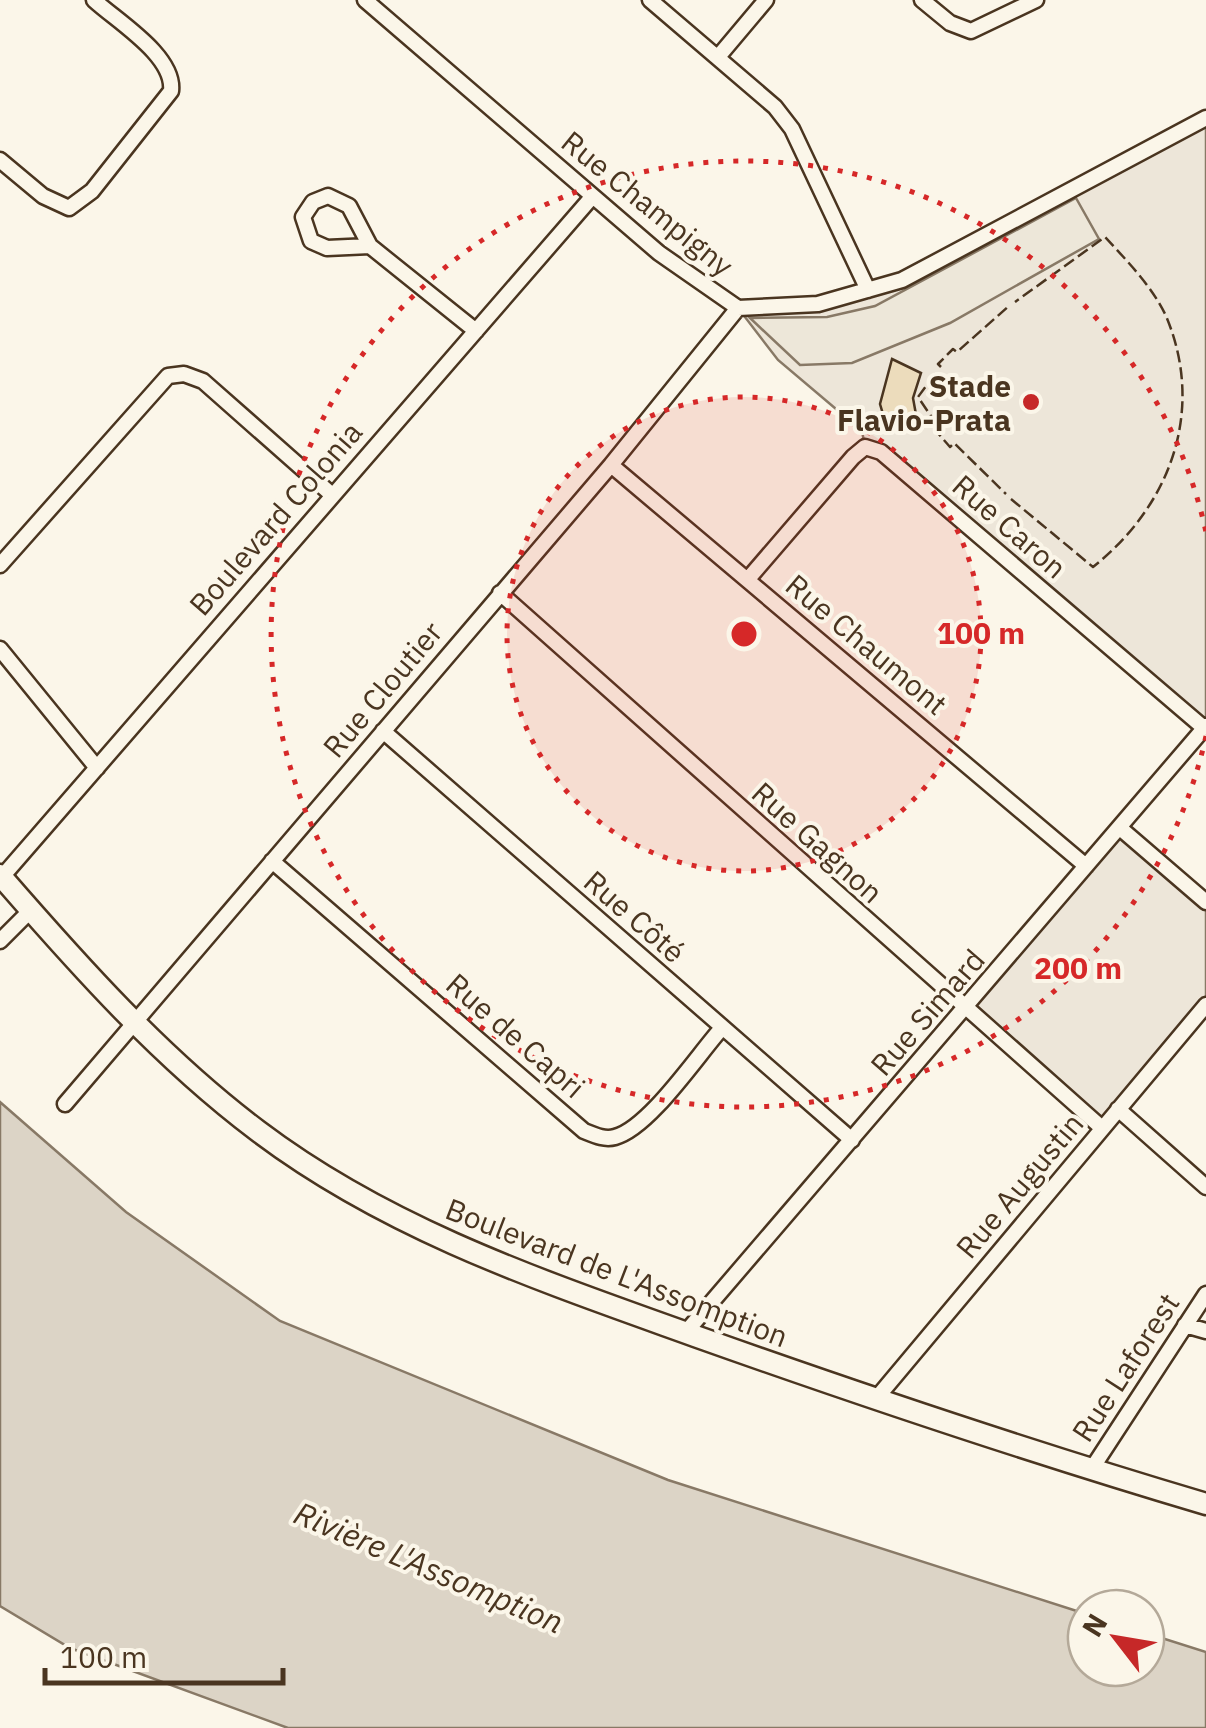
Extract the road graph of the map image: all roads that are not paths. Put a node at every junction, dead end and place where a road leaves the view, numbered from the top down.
1 (94, 0) edge
2 (365, 0) edge
3 (650, 0) edge
4 (766, 0) edge
5 (922, 0) edge
6 (1005, 0) edge
7 (1036, 0) edge
8 (989, 20) junction
9 (718, 56) junction
10 (1206, 118) edge
11 (0, 160) edge
12 (592, 197) junction
13 (370, 246) junction
14 (868, 290) junction
15 (738, 308) junction
16 (476, 331) junction
17 (612, 465) junction
18 (331, 494) junction
19 (0, 565) edge
20 (748, 579) junction
21 (500, 593) junction
22 (0, 649) edge
23 (1205, 727) edge
24 (382, 731) junction
25 (96, 768) junction
26 (1120, 828) junction
27 (272, 861) junction
28 (1086, 866) junction
29 (1, 876) edge
30 (1206, 902) edge
31 (30, 911) junction
32 (0, 941) edge
33 (1206, 1005) edge
34 (965, 1011) junction
35 (133, 1023) junction
36 (721, 1028) junction
37 (65, 1104) dead end
38 (1118, 1109) junction
39 (1102, 1128) junction
40 (852, 1140) junction
41 (1206, 1187) edge
42 (1206, 1294) edge
43 (1185, 1326) junction
44 (1206, 1331) edge
45 (686, 1332) junction
46 (874, 1400) junction
47 (1090, 1470) junction
48 (1206, 1504) edge

1 - 11 street
2 - 12 street, Rue Champigny
3 - 9 street
4 - 9 street
5 - 8 street
6 - 8 street
7 - 8 street
9 - 14 street
10 - 14 street, Rue Champigny
12 - 15 street, Rue Champigny
12 - 16 street, Boulevard Colonia
13 - 13 street
13 - 16 street
14 - 15 street, Rue Champigny
15 - 17 street, Rue Cloutier
16 - 18 street, Boulevard Colonia
17 - 20 street, Rue Chaumont
17 - 21 street, Rue Cloutier
18 - 19 street
18 - 25 street, Boulevard Colonia
20 - 23 street, Rue Caron
20 - 28 street, Rue Chaumont
21 - 24 street, Rue Cloutier
21 - 34 street, Rue Gagnon
22 - 25 street
23 - 26 street, Rue Simard
24 - 27 street, Rue Cloutier
24 - 36 street, Rue Côté
25 - 29 street, Boulevard Colonia
26 - 28 street, Rue Simard
26 - 30 street
27 - 35 street, Rue Cloutier
27 - 36 street, Rue de Capri
28 - 34 street, Rue Simard
29 - 31 street, Boulevard de L'Assomption
31 - 32 street
31 - 35 street, Boulevard de L'Assomption
33 - 38 street, Rue Augustin
34 - 39 street, Rue Gagnon
34 - 40 street, Rue Simard
35 - 37 street, Rue Cloutier
35 - 45 street, Boulevard de L'Assomption
36 - 40 street, Rue Côté
38 - 39 street, Rue Augustin
38 - 41 street
39 - 46 street, Rue Augustin
40 - 45 street, Rue Simard
42 - 43 street, Rue Laforest
43 - 44 street
43 - 47 street, Rue Laforest
45 - 46 street, Boulevard de L'Assomption
46 - 47 street, Boulevard de L'Assomption
47 - 48 street, Boulevard de L'Assomption

